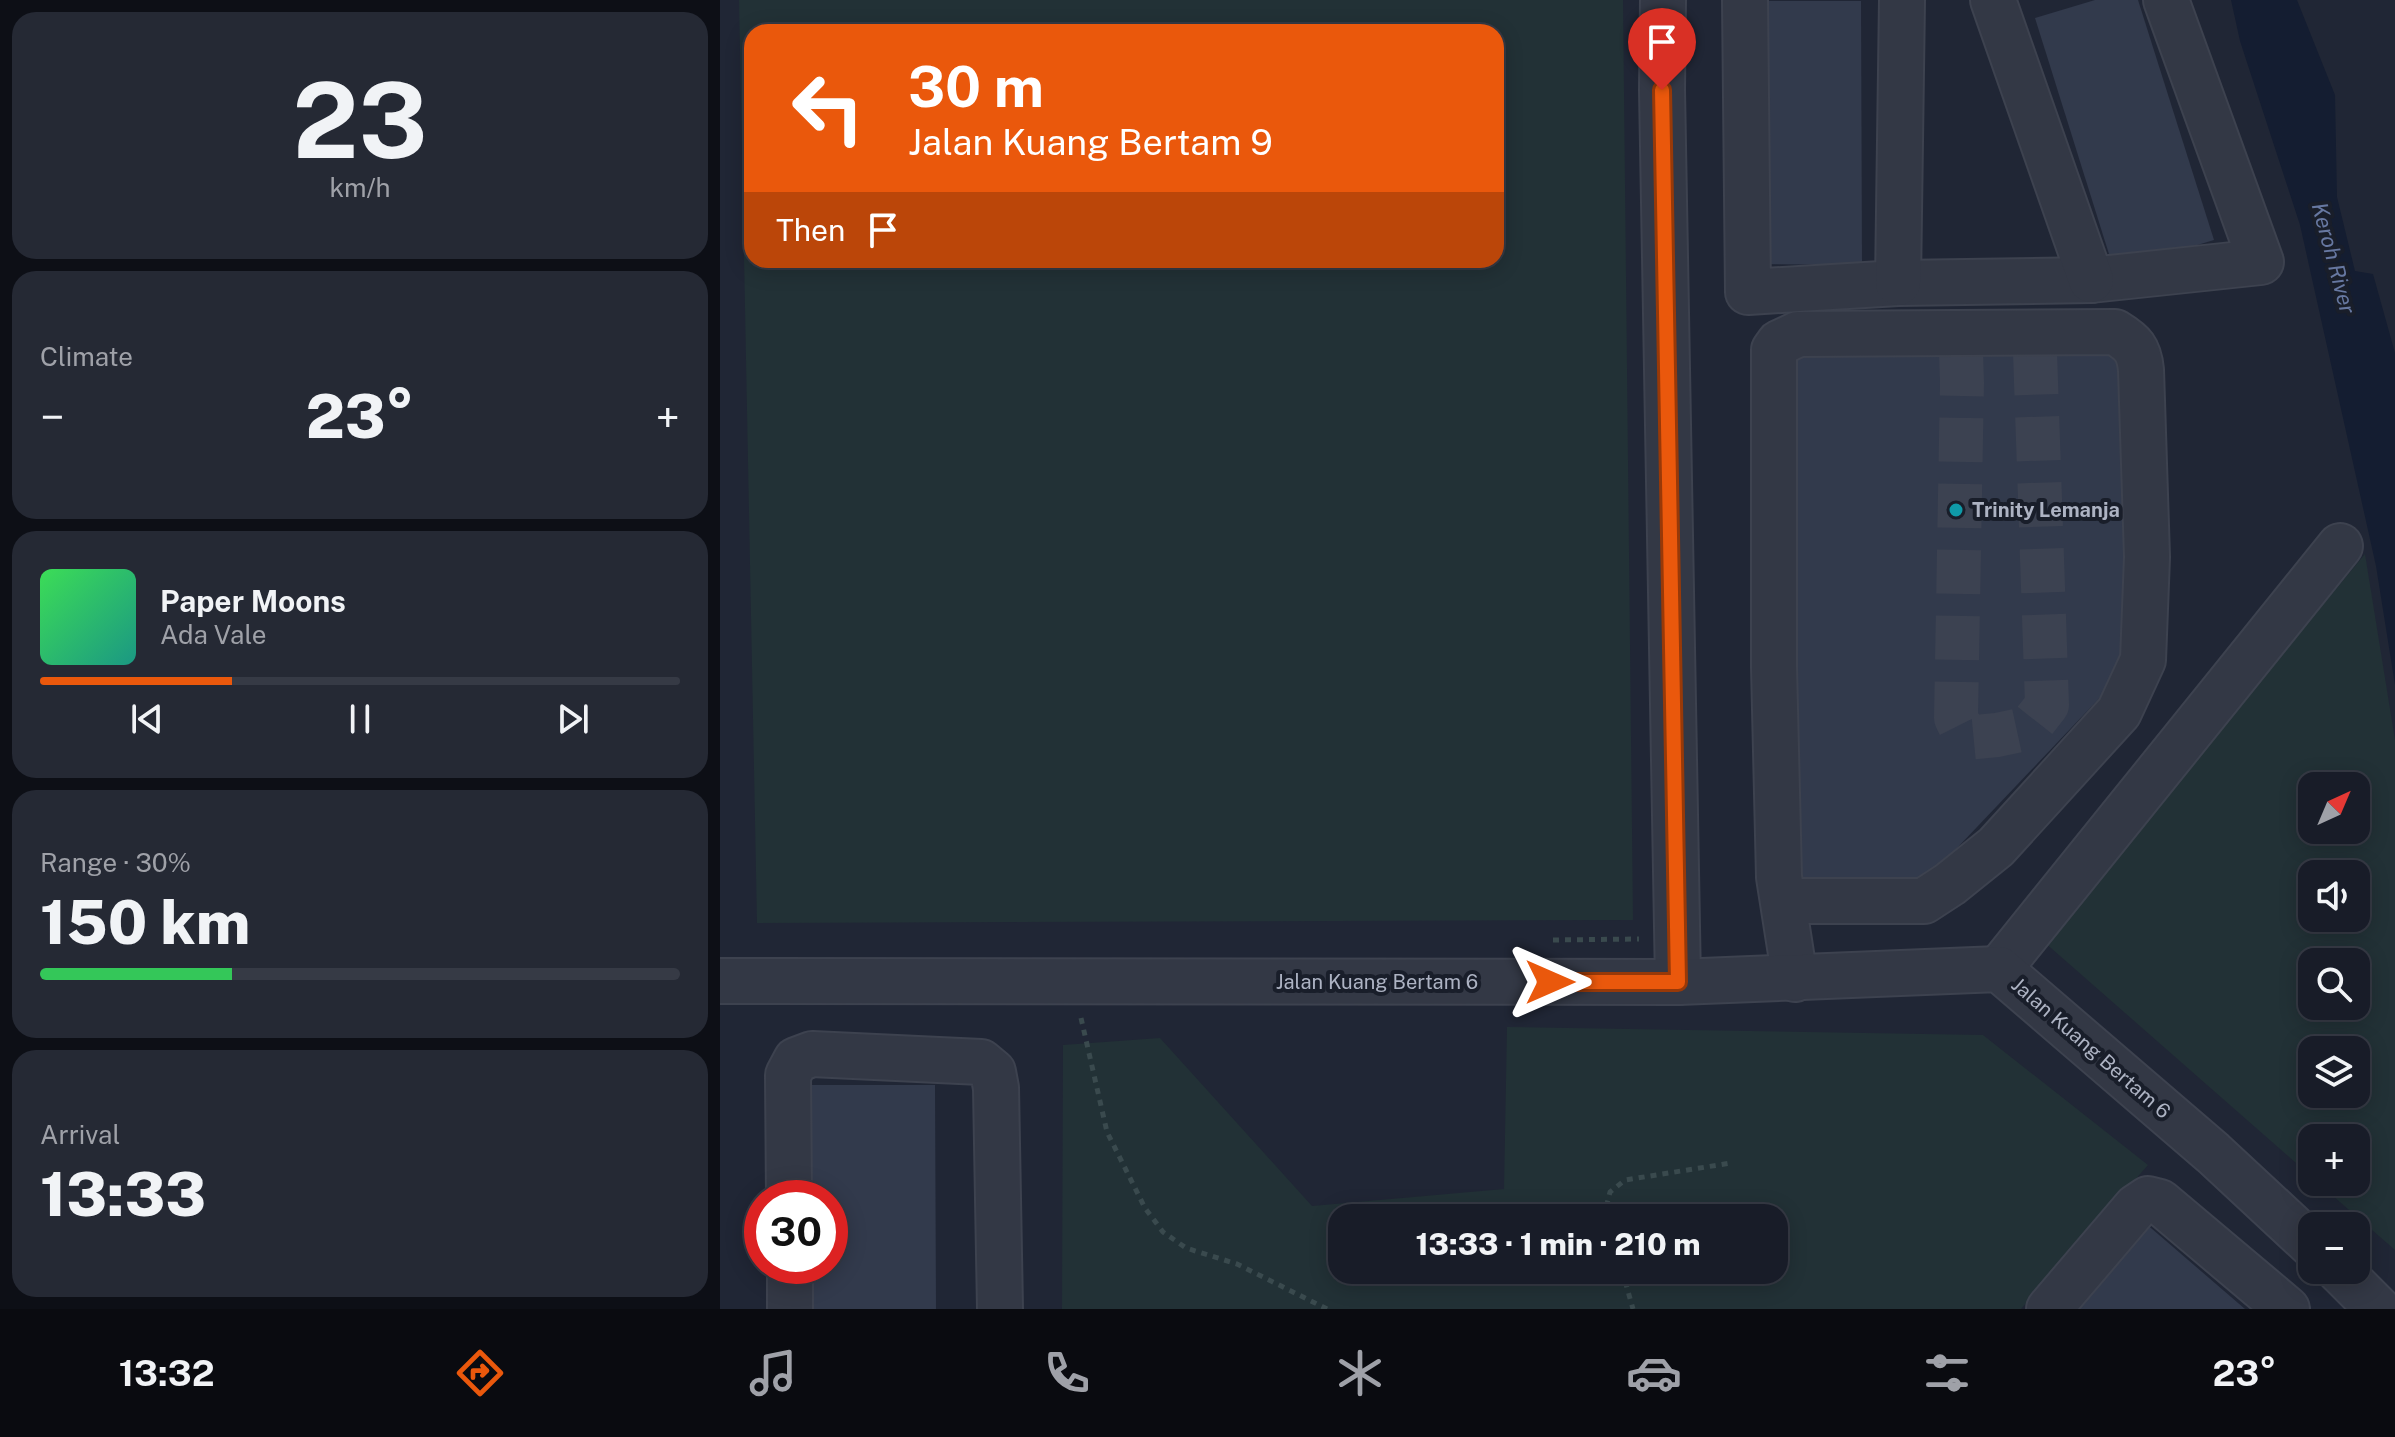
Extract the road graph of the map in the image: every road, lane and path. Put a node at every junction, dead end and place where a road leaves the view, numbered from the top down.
1 (1663, 0) edge
2 (1745, 0) edge
3 (1902, 0) edge
4 (1993, 0) edge
5 (2166, 0) edge
6 (2091, 280) junction
7 (1898, 283) junction
8 (2340, 546) dead end
9 (1783, 901) junction
10 (1999, 969) junction
11 (1795, 979) junction
12 (720, 981) edge
13 (1073, 982) junction
14 (1678, 982) junction
15 (1731, 1163) dead end
16 (789, 1180) edge
17 (1607, 1204) edge
18 (2298, 1232) edge
19 (790, 1284) edge
20 (1626, 1284) edge
21 (790, 1309) edge
22 (1000, 1309) edge
23 (1327, 1309) edge
24 (1633, 1309) edge
25 (2049, 1309) edge
26 (2287, 1309) edge

1 - 14 street
2 - 7 street
3 - 7 street
4 - 6 street
5 - 6 street
6 - 7 street
8 - 10 street
9 - 9 street
9 - 11 street
10 - 11 street, Jalan Kuang Bertam 6
10 - 18 street, Jalan Kuang Bertam 6
11 - 14 street, Jalan Kuang Bertam 6
12 - 13 street, Jalan Kuang Bertam 6
13 - 14 street, Jalan Kuang Bertam 6
13 - 23 path
15 - 17 path
16 - 22 street
19 - 21 street
20 - 24 path
25 - 26 street

